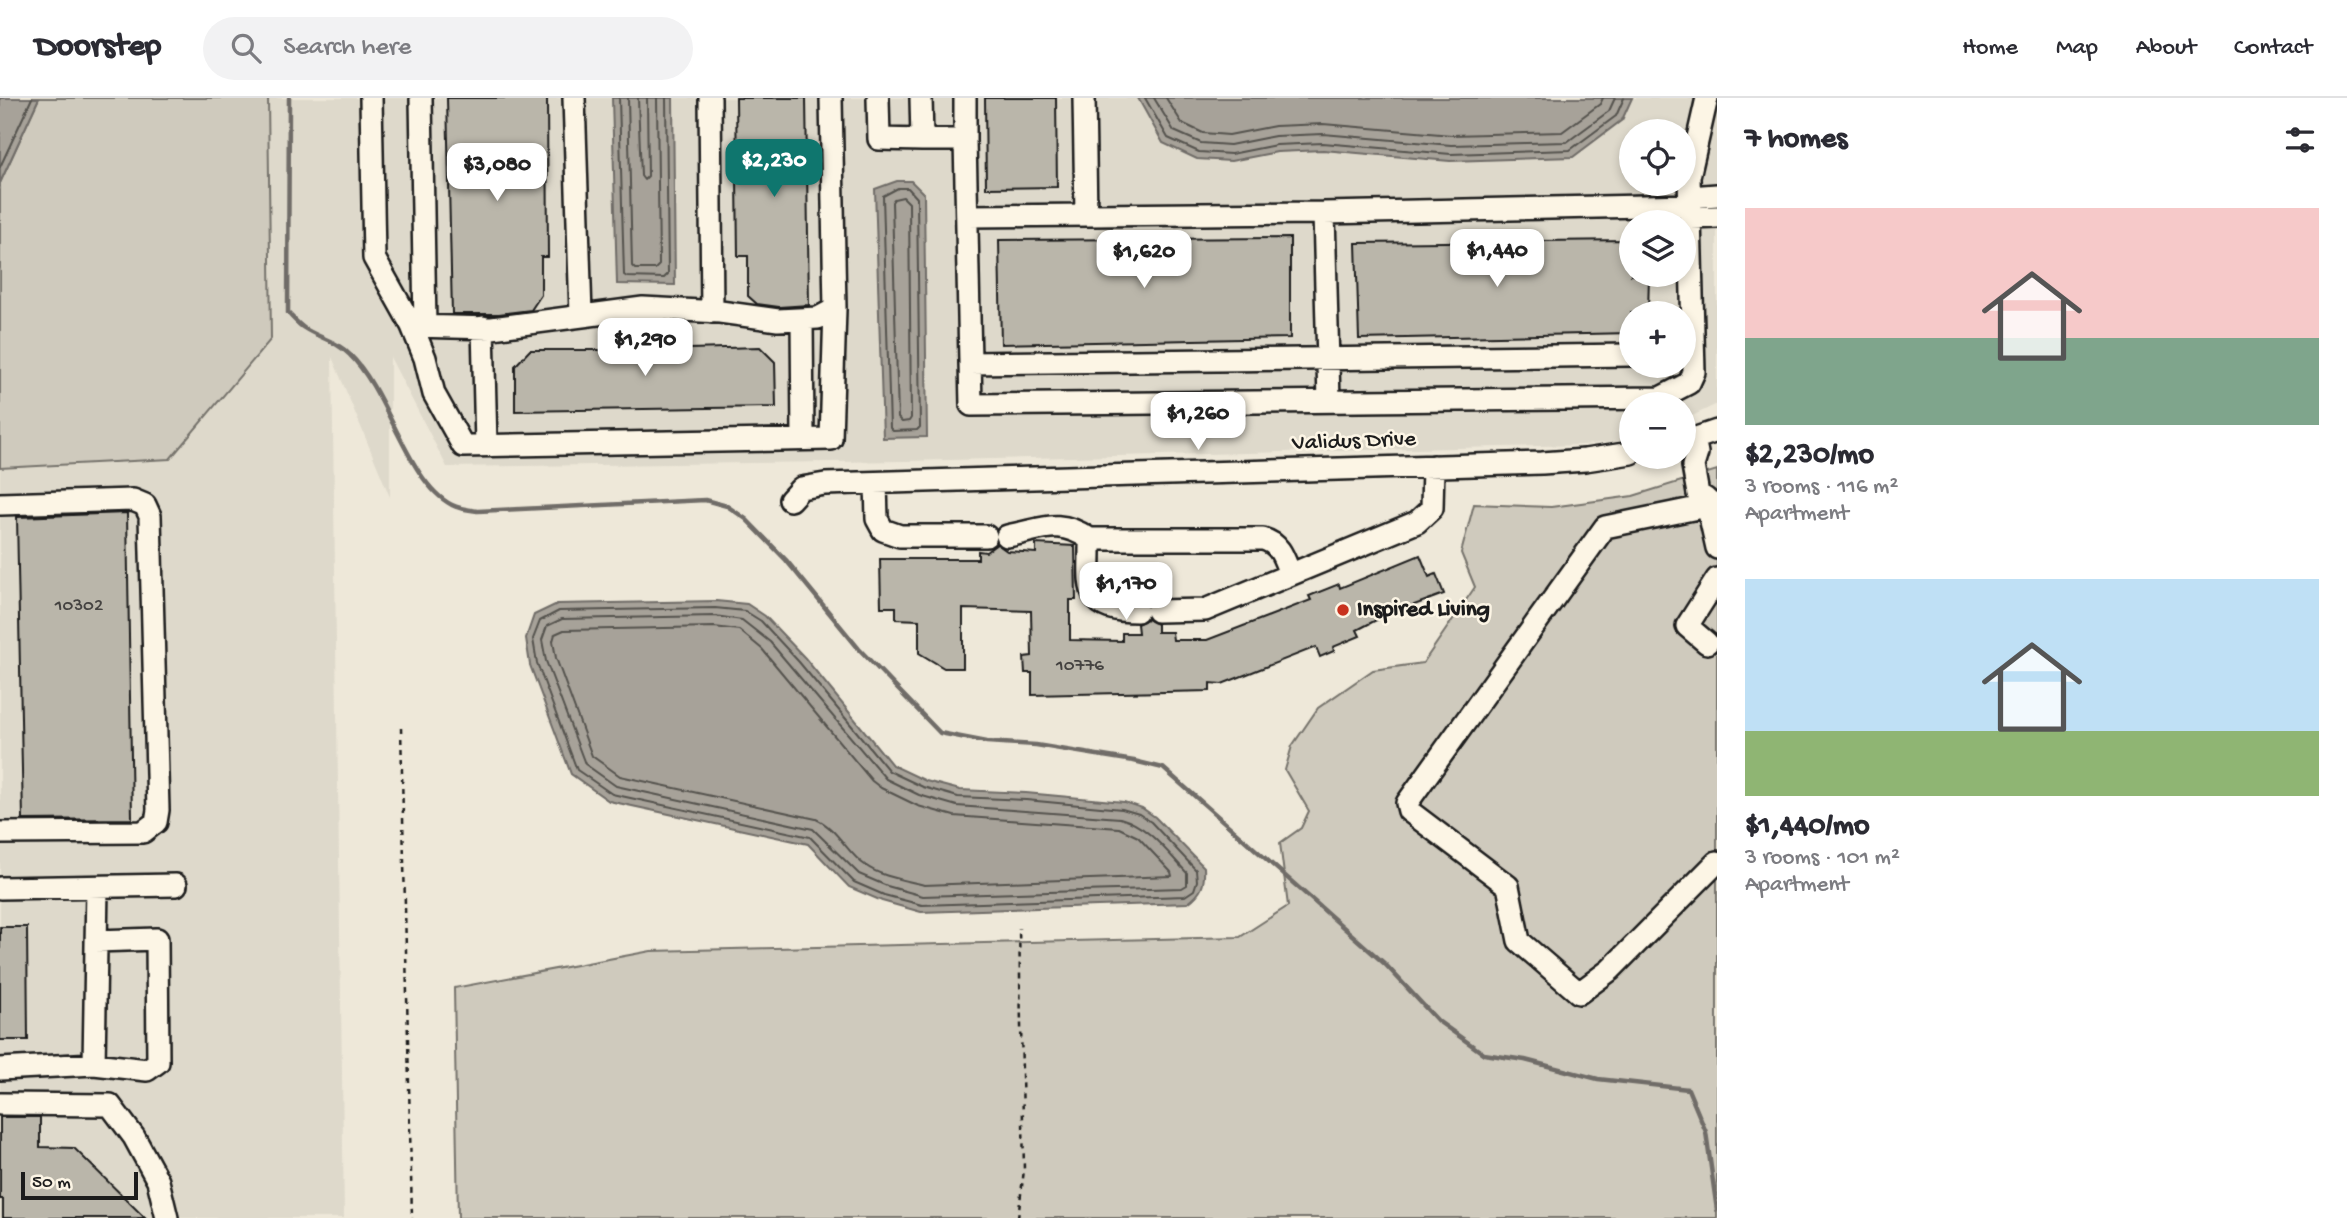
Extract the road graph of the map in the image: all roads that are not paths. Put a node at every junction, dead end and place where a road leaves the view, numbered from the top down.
1 (372, 98) edge
2 (421, 98) edge
3 (574, 98) edge
4 (710, 98) edge
5 (831, 98) edge
6 (878, 98) edge
7 (921, 98) edge
8 (965, 98) edge
9 (1084, 98) edge
10 (1707, 98) edge
11 (922, 140) junction
12 (965, 140) junction
13 (1717, 195) edge
14 (1691, 206) junction
15 (1324, 213) junction
16 (1086, 215) junction
17 (967, 216) junction
18 (1717, 217) edge
19 (1689, 301) edge
20 (835, 309) junction
21 (712, 312) junction
22 (581, 315) junction
23 (802, 318) junction
24 (419, 326) junction
25 (484, 327) junction
26 (1619, 355) edge
27 (1328, 358) junction
28 (970, 363) junction
29 (1691, 378) edge
30 (1329, 401) junction
31 (1717, 431) edge
32 (803, 439) junction
33 (1696, 442) edge
34 (485, 445) junction
35 (1619, 455) edge
36 (1433, 466) junction
37 (1694, 469) edge
38 (876, 483) junction
39 (790, 500) dead end
40 (1710, 503) edge
41 (0, 504) edge
42 (1090, 539) junction
43 (1717, 548) edge
44 (1290, 574) junction
45 (1717, 579) edge
46 (1707, 643) dead end
47 (0, 833) edge
48 (1717, 862) edge
49 (176, 885) dead end
50 (97, 887) junction
51 (0, 888) edge
52 (96, 941) junction
53 (94, 1064) junction
54 (0, 1069) edge
55 (0, 1104) edge
56 (167, 1218) edge

1 - 24 street
2 - 24 street
3 - 22 street
4 - 21 street
5 - 20 street
6 - 11 street
7 - 11 street
8 - 12 street
9 - 16 street
10 - 14 street
11 - 12 street
12 - 17 street
13 - 14 street
14 - 15 street
14 - 18 street
14 - 19 street
15 - 16 street
15 - 27 street
16 - 17 street
17 - 28 street
20 - 23 street
20 - 32 street
21 - 22 street
21 - 23 street
22 - 25 street
23 - 32 street
24 - 25 street
24 - 34 street
25 - 34 street
26 - 27 street
27 - 28 street
27 - 30 street
28 - 30 street
29 - 30 street
31 - 33 street
32 - 34 street
35 - 36 street, Validus Drive
36 - 38 street, Validus Drive
36 - 44 street
37 - 40 street
38 - 39 street, Validus Drive
38 - 42 street
40 - 43 street
40 - 48 street
41 - 47 street
42 - 44 street
42 - 44 street
45 - 46 street
49 - 50 street
50 - 51 street
50 - 52 street
52 - 53 street
52 - 53 street
53 - 54 street
55 - 56 street

